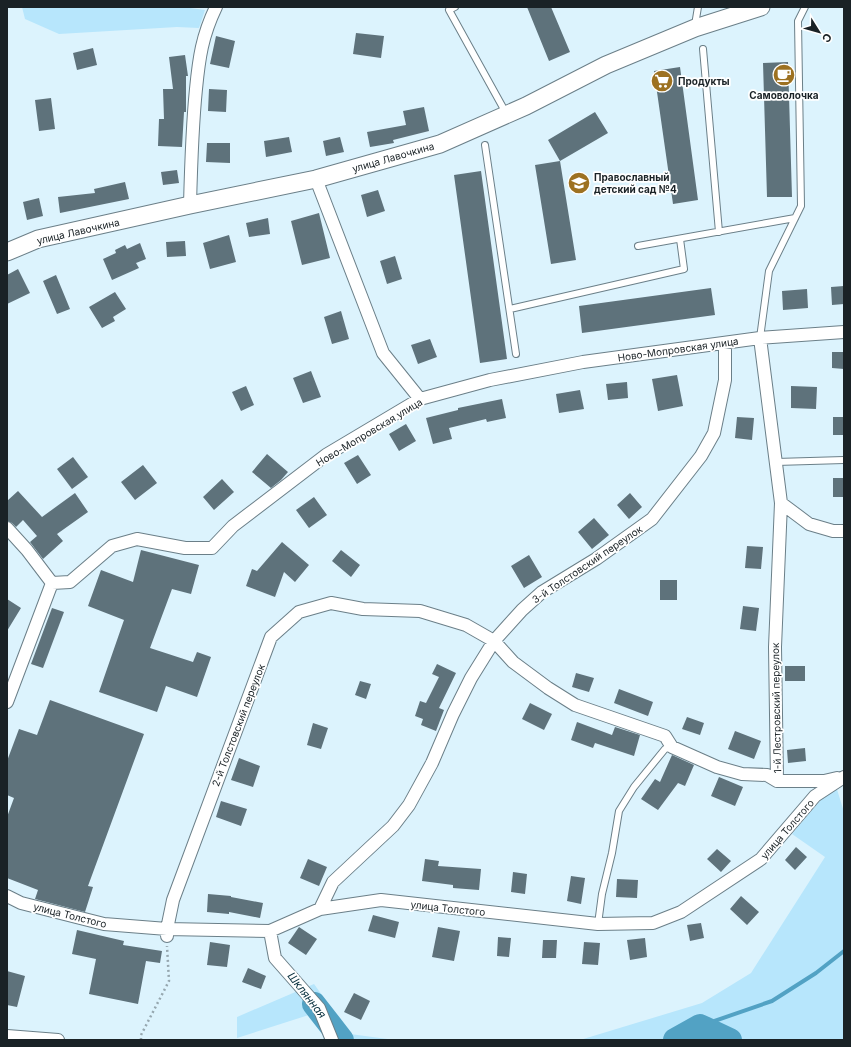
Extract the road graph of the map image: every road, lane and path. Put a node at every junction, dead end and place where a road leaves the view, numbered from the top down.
1 (216, 7) edge
2 (698, 7) edge
3 (761, 7) edge
4 (805, 7) edge
5 (449, 8) edge
6 (695, 28) junction
7 (703, 48) dead end
8 (507, 114) junction
9 (485, 145) dead end
10 (316, 179) junction
11 (190, 205) junction
12 (794, 218) junction
13 (719, 232) junction
14 (680, 239) junction
15 (638, 246) dead end
16 (7, 252) edge
17 (510, 309) junction
18 (844, 332) edge
19 (760, 338) junction
20 (725, 343) junction
21 (516, 354) dead end
22 (420, 399) junction
23 (844, 460) edge
24 (776, 462) junction
25 (781, 503) junction
26 (7, 528) edge
27 (844, 531) edge
28 (52, 583) junction
29 (494, 641) junction
30 (7, 702) edge
31 (672, 747) junction
32 (843, 777) edge
33 (777, 781) junction
34 (7, 896) edge
35 (320, 909) junction
36 (598, 924) junction
37 (270, 931) junction
38 (167, 933) junction
39 (7, 1036) edge
40 (58, 1040) edge
41 (141, 1040) edge
42 (332, 1040) edge

1 - 11 street
2 - 6 lane
3 - 6 main road, улица Лавочкина
4 - 12 lane
5 - 8 lane
6 - 8 main road, улица Лавочкина
7 - 13 lane
8 - 10 main road, улица Лавочкина
9 - 17 lane
10 - 11 main road, улица Лавочкина
10 - 22 street
11 - 16 main road, улица Лавочкина
12 - 13 lane
12 - 19 lane
13 - 14 lane
14 - 15 lane
14 - 17 lane
17 - 21 lane
18 - 19 street, Ново-Мопровская улица
19 - 20 street, Ново-Мопровская улица
19 - 24 street, 1-й Лестровский переулок
20 - 22 street, Ново-Мопровская улица
20 - 29 street, 3-й Толстовский переулок
22 - 28 street, Ново-Мопровская улица
23 - 24 lane
24 - 25 street, 1-й Лестровский переулок
25 - 27 street
25 - 33 street, 1-й Лестровский переулок
26 - 28 street
28 - 30 street
29 - 31 street, 1-й Лестровский переулок
29 - 35 street, 3-й Толстовский переулок
29 - 38 street, 2-й Толстовский переулок
31 - 33 street, 1-й Лестровский переулок
31 - 36 lane
32 - 33 street
32 - 36 street, улица Толстого
34 - 38 street, улица Толстого
35 - 36 street, улица Толстого
35 - 37 street, улица Толстого
37 - 38 street, улица Толстого
37 - 42 street
38 - 41 path
39 - 40 street

